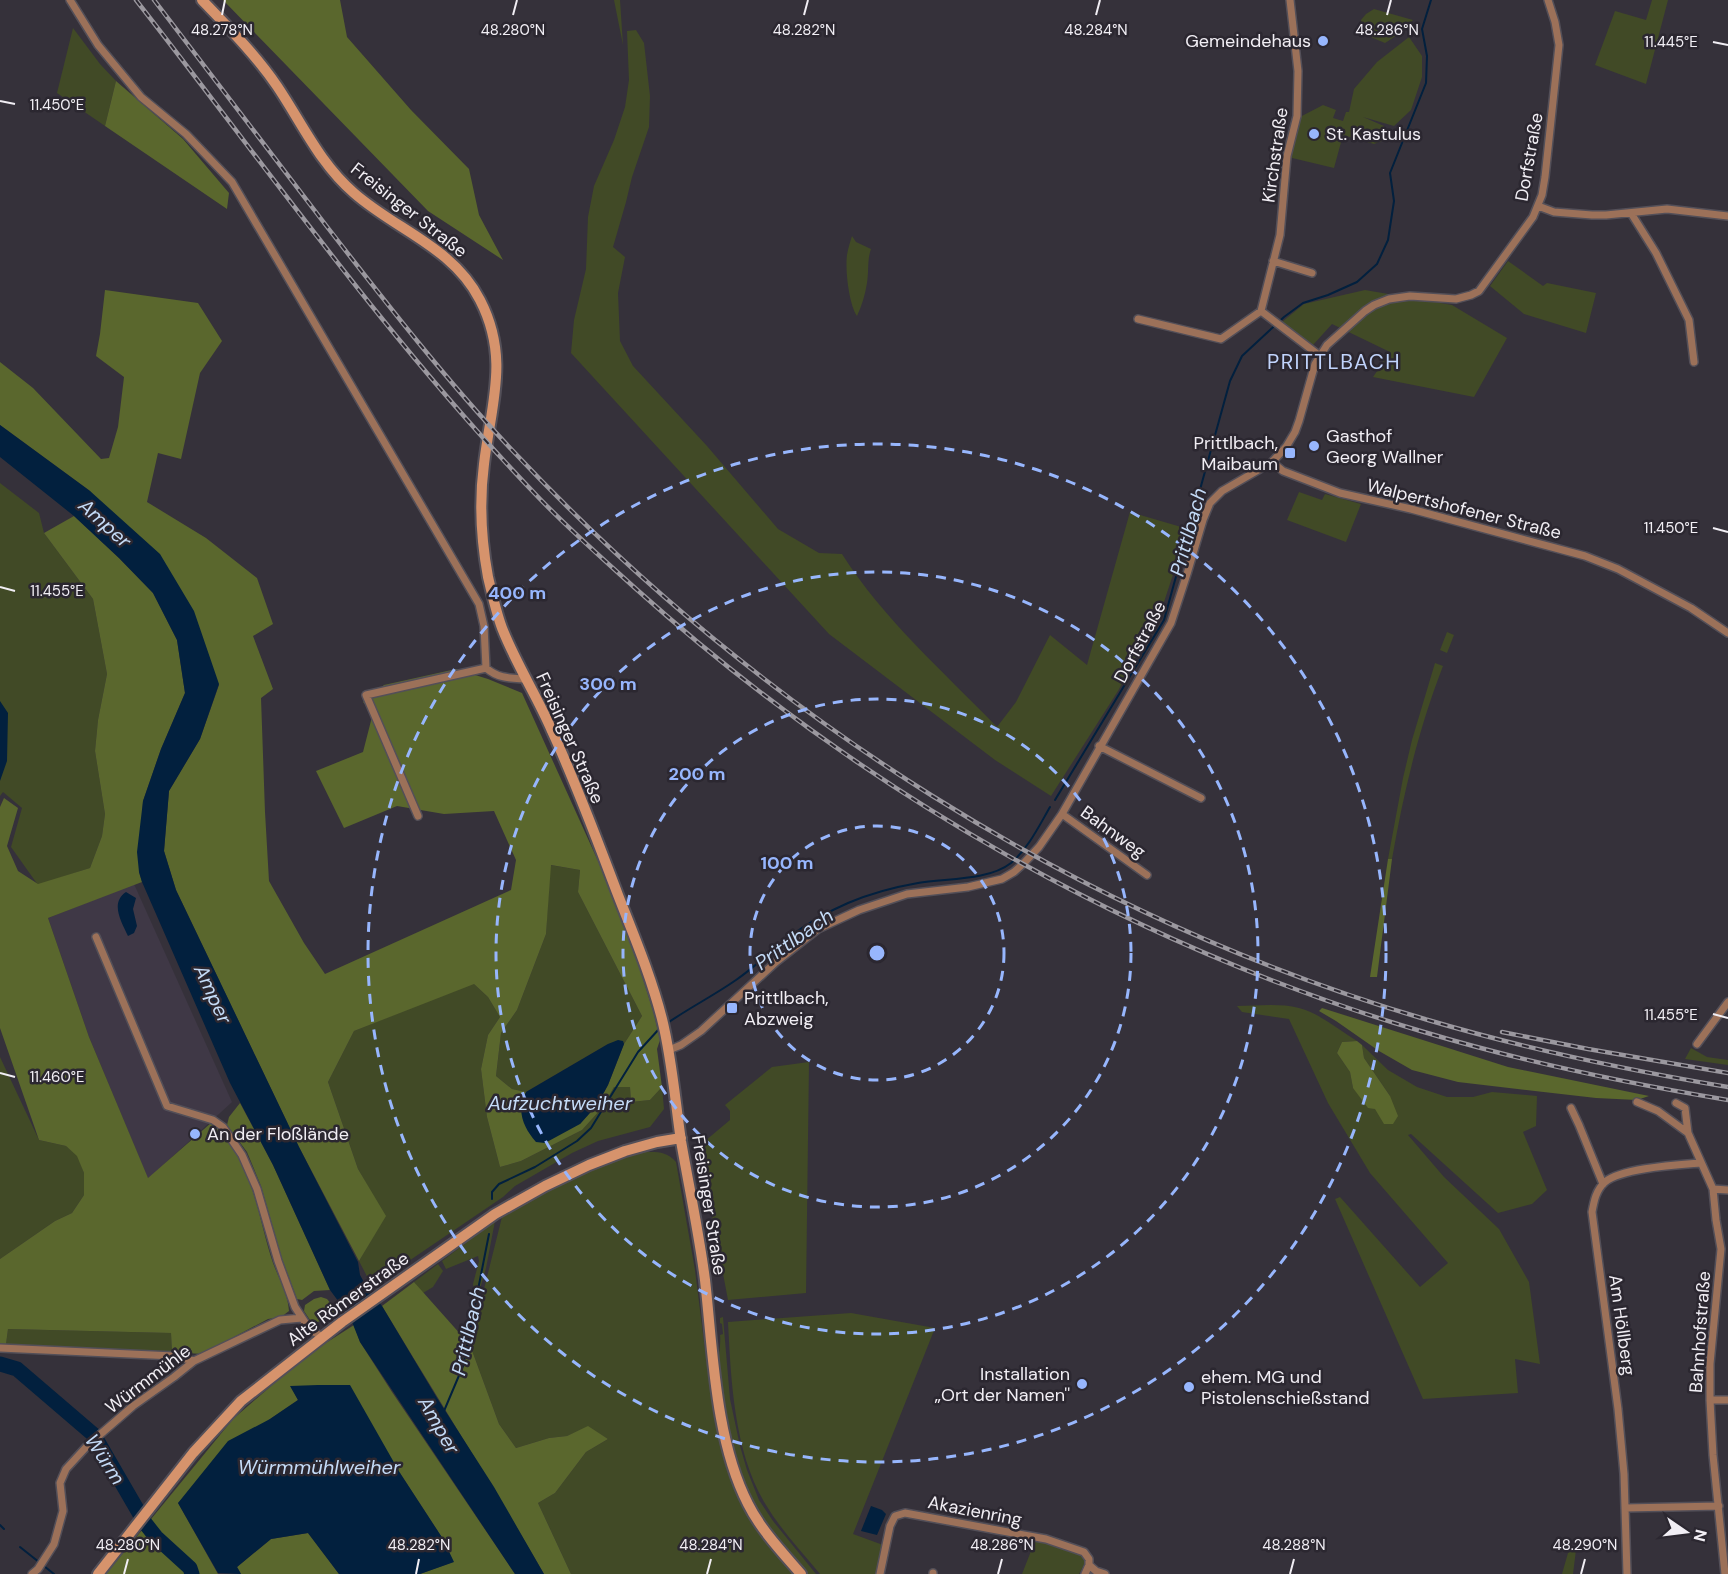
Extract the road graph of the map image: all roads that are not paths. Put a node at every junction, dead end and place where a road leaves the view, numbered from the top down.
1 (70, 0) edge
2 (202, 0) edge
3 (1290, 0) edge
4 (1548, 0) edge
5 (1538, 206) junction
6 (1631, 213) junction
7 (1728, 216) edge
8 (1273, 261) junction
9 (1312, 273) dead end
10 (1261, 311) junction
11 (1138, 319) dead end
12 (1320, 356) junction
13 (1694, 362) dead end
14 (1272, 462) junction
15 (1728, 633) edge
16 (486, 668) junction
17 (526, 679) junction
18 (1099, 746) junction
19 (1201, 798) dead end
20 (1062, 814) junction
21 (418, 816) dead end
22 (1147, 875) dead end
23 (96, 937) dead end
24 (1728, 1002) edge
25 (1697, 1044) dead end
26 (669, 1050) junction
27 (1637, 1102) dead end
28 (1676, 1103) dead end
29 (1571, 1108) dead end
30 (1688, 1132) junction
31 (681, 1138) junction
32 (1701, 1163) junction
33 (1603, 1184) junction
34 (1713, 1189) junction
35 (1728, 1190) edge
36 (302, 1318) junction
37 (323, 1337) junction
38 (0, 1348) edge
39 (194, 1360) junction
40 (1710, 1400) junction
41 (1728, 1400) edge
42 (1719, 1506) junction
43 (1625, 1508) junction
44 (1089, 1565) junction
45 (35, 1571) edge
46 (98, 1574) edge
47 (801, 1574) edge
48 (880, 1574) edge
49 (1085, 1574) edge
50 (1105, 1574) edge
51 (1628, 1574) edge
52 (1725, 1574) edge

1 - 16 street
2 - 17 main road, Freisinger Straße
3 - 8 street, Kirchstraße
4 - 5 street, Dorfstraße
5 - 6 street
5 - 12 street, Dorfstraße
6 - 7 street
6 - 13 street
8 - 9 street
8 - 10 street, Kirchstraße
10 - 11 street
10 - 12 street
12 - 14 street, Dorfstraße
14 - 15 street, Walpertshofener Straße
14 - 18 street, Dorfstraße
16 - 17 street
16 - 21 street
17 - 26 main road, Freisinger Straße
18 - 19 street
18 - 20 street, Dorfstraße
20 - 22 street, Bahnweg
20 - 26 street, Dorfstraße
23 - 36 street
24 - 25 street
26 - 31 main road, Freisinger Straße
27 - 30 street
28 - 30 street, Bahnhofstraße
29 - 33 street
30 - 32 street, Bahnhofstraße
31 - 37 main road, Alte Römerstraße
31 - 47 main road, Freisinger Straße
32 - 33 street
32 - 34 street, Bahnhofstraße
33 - 43 street, Am Höllberg
34 - 35 street
34 - 40 street, Bahnhofstraße
36 - 37 street
36 - 39 street, Würmmühle
37 - 46 main road, Alte Römerstraße
38 - 39 street
39 - 45 street, Würmmühle
40 - 41 street
40 - 42 street, Bahnhofstraße
42 - 43 street
42 - 52 street, Bahnhofstraße
43 - 51 street, Am Höllberg
44 - 48 street, Akazienring
44 - 49 street
44 - 50 street

